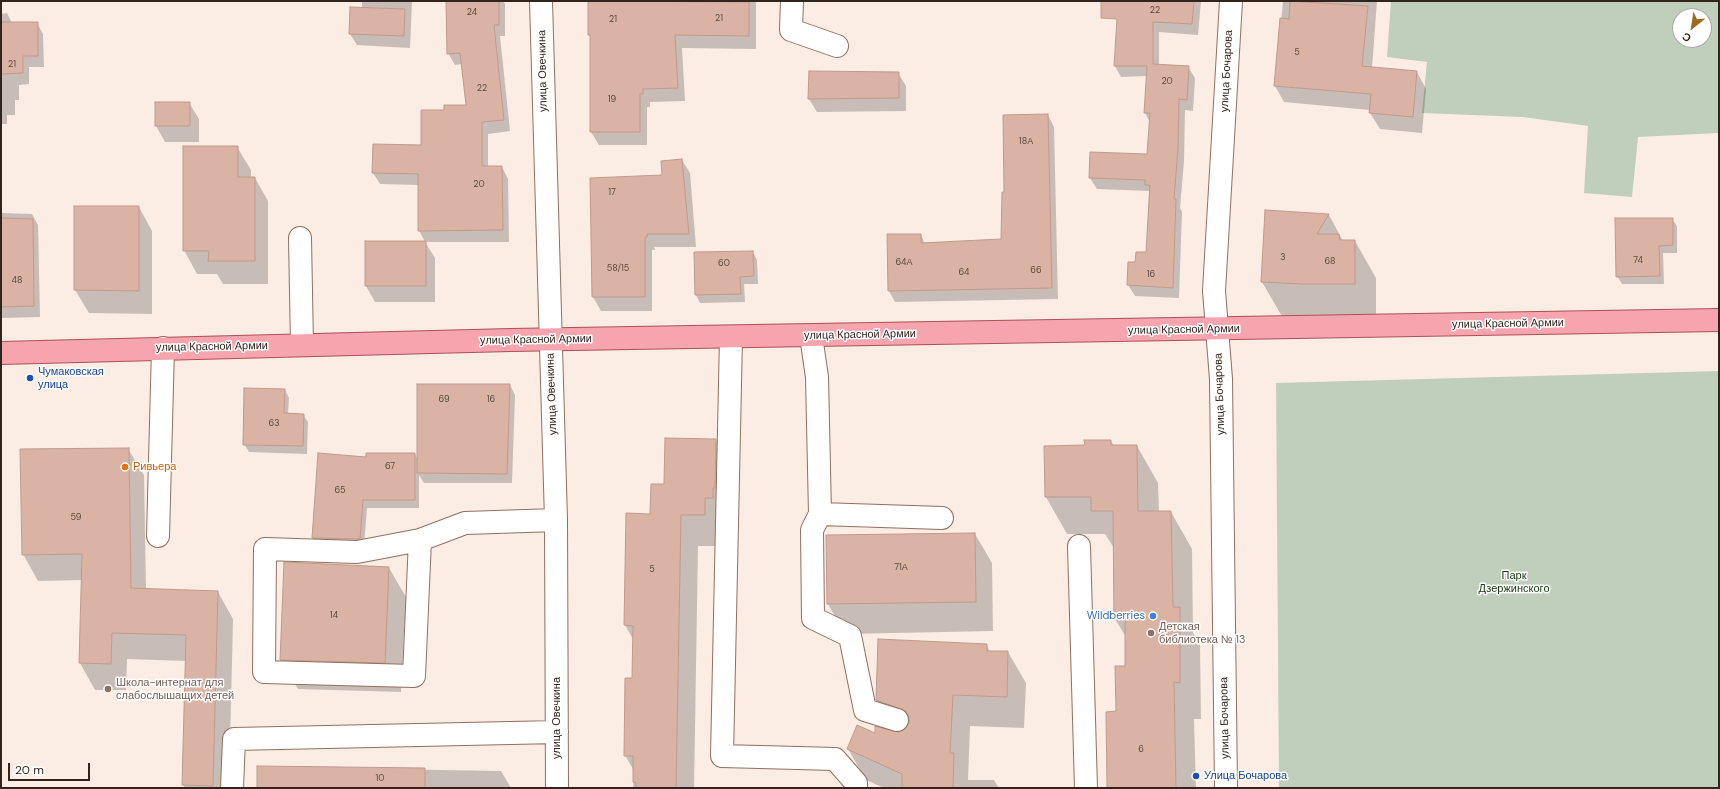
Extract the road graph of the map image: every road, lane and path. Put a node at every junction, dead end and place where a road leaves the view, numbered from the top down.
1 (541, 1) edge
2 (792, 1) edge
3 (1232, 1) edge
4 (837, 46) dead end
5 (300, 238) dead end
6 (1719, 320) edge
7 (1216, 329) junction
8 (811, 336) junction
9 (731, 337) junction
10 (550, 339) junction
11 (302, 345) junction
12 (163, 348) junction
13 (1, 353) edge
14 (820, 514) junction
15 (942, 518) dead end
16 (556, 520) junction
17 (158, 536) dead end
18 (420, 540) junction
19 (1079, 546) dead end
20 (897, 720) dead end
21 (557, 732) junction
22 (232, 788) edge
23 (557, 788) edge
24 (856, 788) edge
25 (1086, 788) edge
26 (1226, 788) edge

1 - 10 street, улица Овечкина
2 - 4 street
3 - 7 street, улица Бочарова
5 - 11 street
6 - 7 main road, улица Красной Армии
7 - 8 main road, улица Красной Армии
7 - 26 street, улица Бочарова
8 - 9 main road, улица Красной Армии
8 - 14 street
9 - 10 main road, улица Красной Армии
9 - 24 street
10 - 11 main road, улица Красной Армии
10 - 16 street, улица Овечкина
11 - 12 main road, улица Красной Армии
12 - 13 main road, улица Красной Армии
12 - 17 street
14 - 15 street
14 - 20 street
16 - 18 street
16 - 21 street, улица Овечкина
18 - 18 street
19 - 25 street
21 - 22 street
21 - 23 street, улица Овечкина

